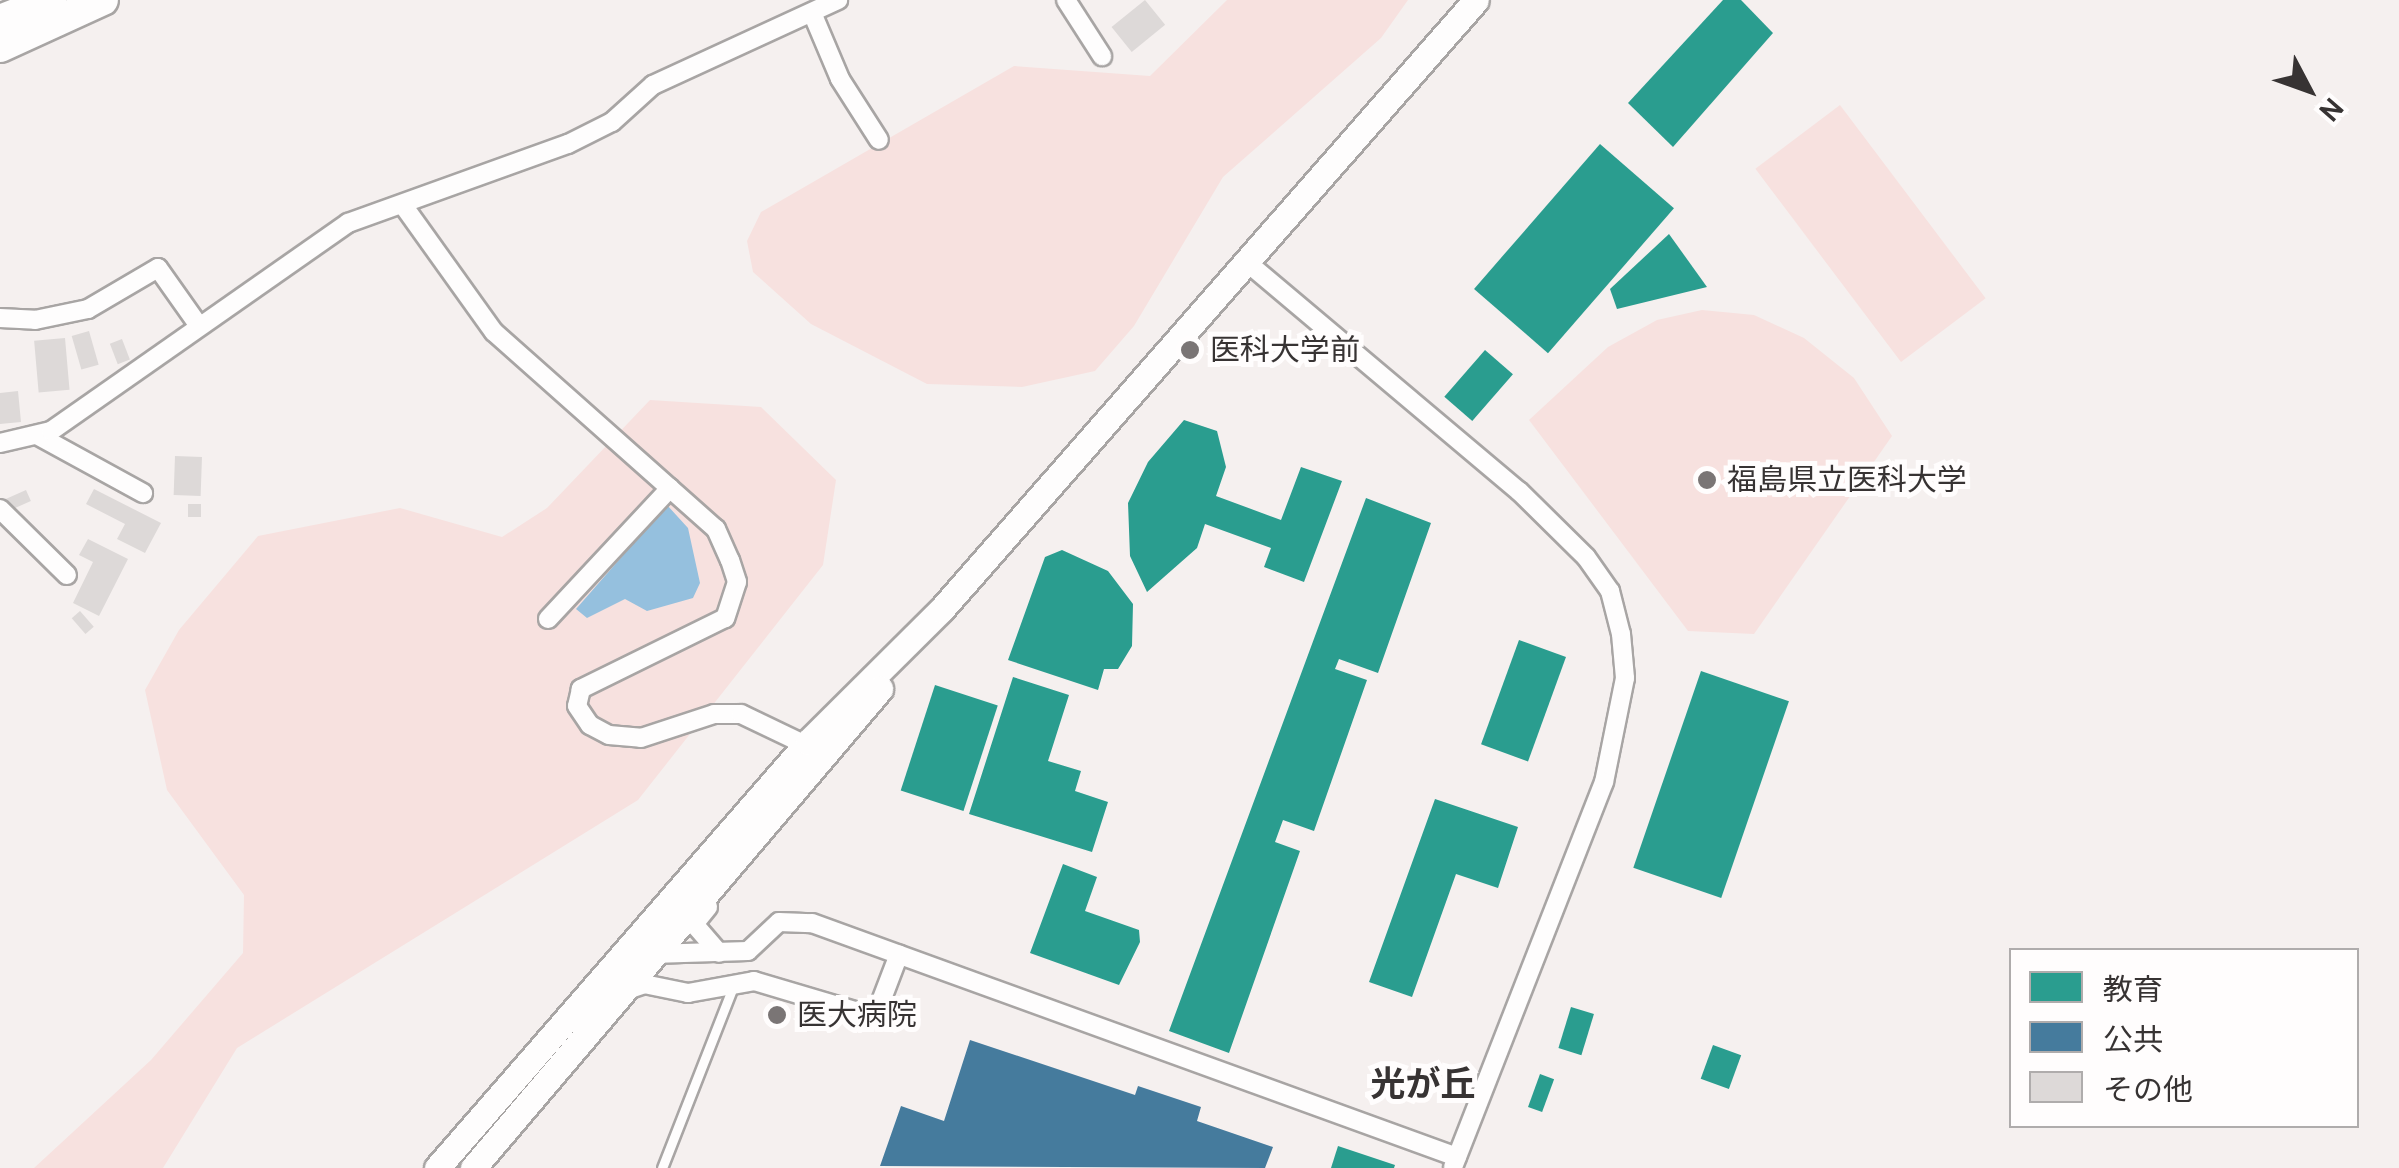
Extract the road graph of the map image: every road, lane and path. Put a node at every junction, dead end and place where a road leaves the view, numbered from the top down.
1 (51, 0) edge
2 (102, 0) edge
3 (838, 0) edge
4 (1066, 0) edge
5 (1476, 0) edge
6 (813, 15) junction
7 (0, 20) edge
8 (0, 47) edge
9 (1102, 56) dead end
10 (878, 140) dead end
11 (404, 206) junction
12 (1249, 264) junction
13 (0, 318) edge
14 (199, 326) junction
15 (36, 435) junction
16 (0, 443) edge
17 (670, 488) junction
18 (143, 493) dead end
19 (0, 509) edge
20 (67, 575) dead end
21 (548, 619) dead end
22 (816, 749) junction
23 (745, 849) junction
24 (651, 920) junction
25 (719, 952) junction
26 (899, 954) junction
27 (650, 958) junction
28 (734, 983) junction
29 (627, 990) junction
30 (691, 990) junction
31 (550, 1038) junction
32 (1455, 1162) edge
33 (437, 1168) edge
34 (473, 1168) edge
35 (662, 1168) edge

1 - 7 highway
2 - 8 highway
3 - 6 street
4 - 9 street
5 - 12 street
6 - 10 street
6 - 11 street
11 - 14 street
11 - 17 street
12 - 22 street
12 - 32 street
13 - 14 street
14 - 15 street
15 - 16 street
15 - 18 street
17 - 21 street
17 - 22 street
19 - 20 street
22 - 23 street
22 - 24 street
23 - 25 street
23 - 27 street
24 - 27 street
24 - 31 street
25 - 26 street
25 - 27 street
26 - 28 street
26 - 32 street
27 - 29 street
27 - 30 street
27 - 31 street
28 - 30 street
28 - 35 lane
29 - 30 street
29 - 34 street
31 - 33 street

